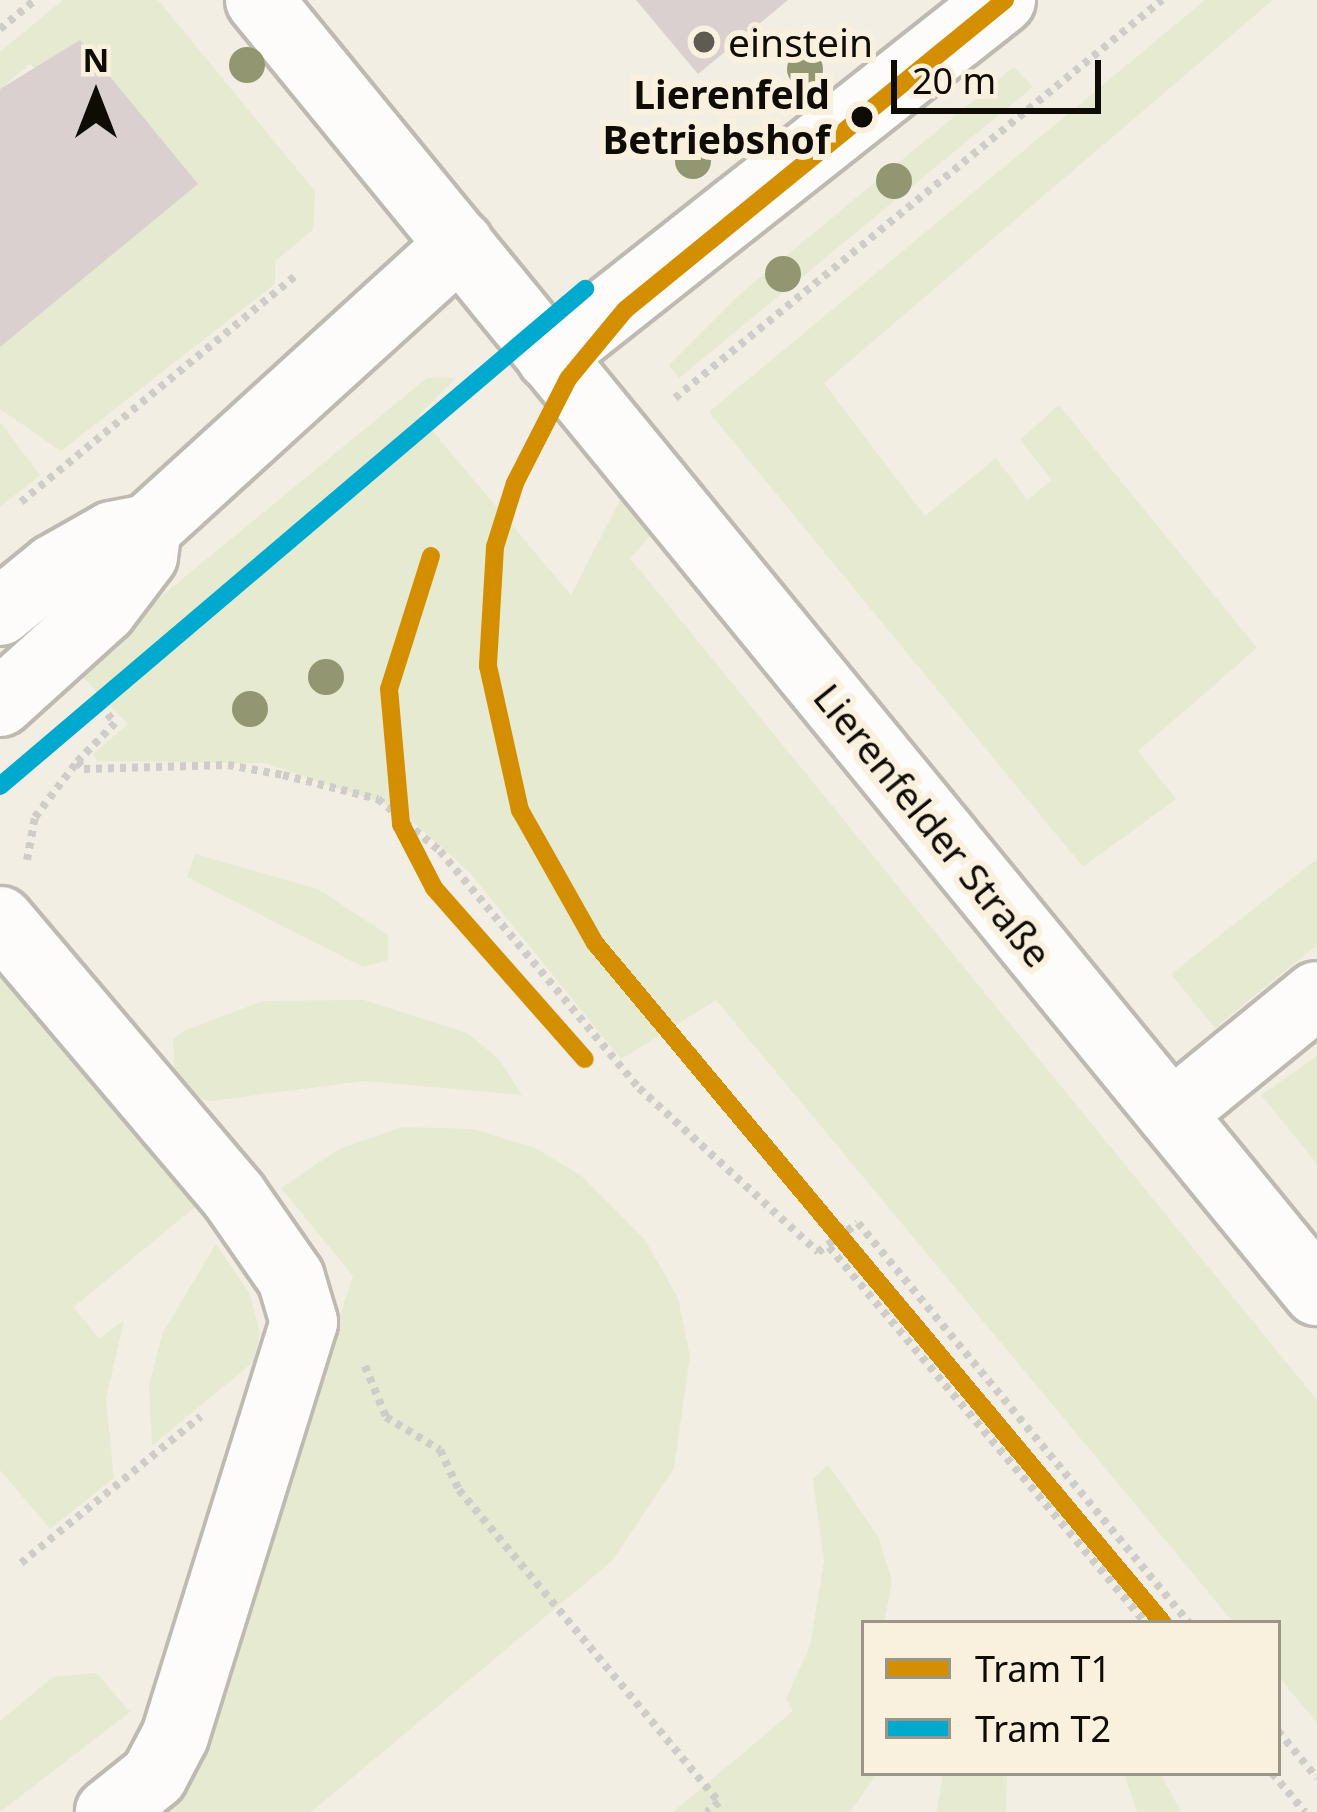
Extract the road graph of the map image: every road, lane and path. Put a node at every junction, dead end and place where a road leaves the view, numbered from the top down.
1 (35, 0) edge
2 (259, 0) edge
3 (1002, 0) edge
4 (1157, 1) edge
5 (0, 29) edge
6 (460, 244) junction
7 (298, 274) dead end
8 (550, 357) junction
9 (663, 408) dead end
10 (14, 509) dead end
11 (148, 528) junction
12 (0, 612) edge
13 (89, 693) dead end
14 (0, 703) edge
15 (0, 920) edge
16 (1317, 995) edge
17 (1171, 1114) junction
18 (829, 1246) junction
19 (1317, 1292) edge
20 (219, 1401) dead end
21 (21, 1563) dead end
22 (1143, 1620) edge
23 (1187, 1620) edge
24 (1281, 1735) edge
25 (1275, 1776) edge
26 (1317, 1778) edge
27 (109, 1812) edge
28 (1305, 1812) edge

1 - 5 path
2 - 6 street, Lierenfelder Straße
3 - 8 street
4 - 9 path
6 - 8 street, Lierenfelder Straße
6 - 11 street
7 - 10 path
8 - 17 street, Lierenfelder Straße
11 - 12 street
11 - 14 street
13 - 18 path
15 - 27 street
16 - 17 street
17 - 19 street, Lierenfelder Straße
18 - 22 path
18 - 23 path
20 - 21 path
24 - 26 path
25 - 28 path

